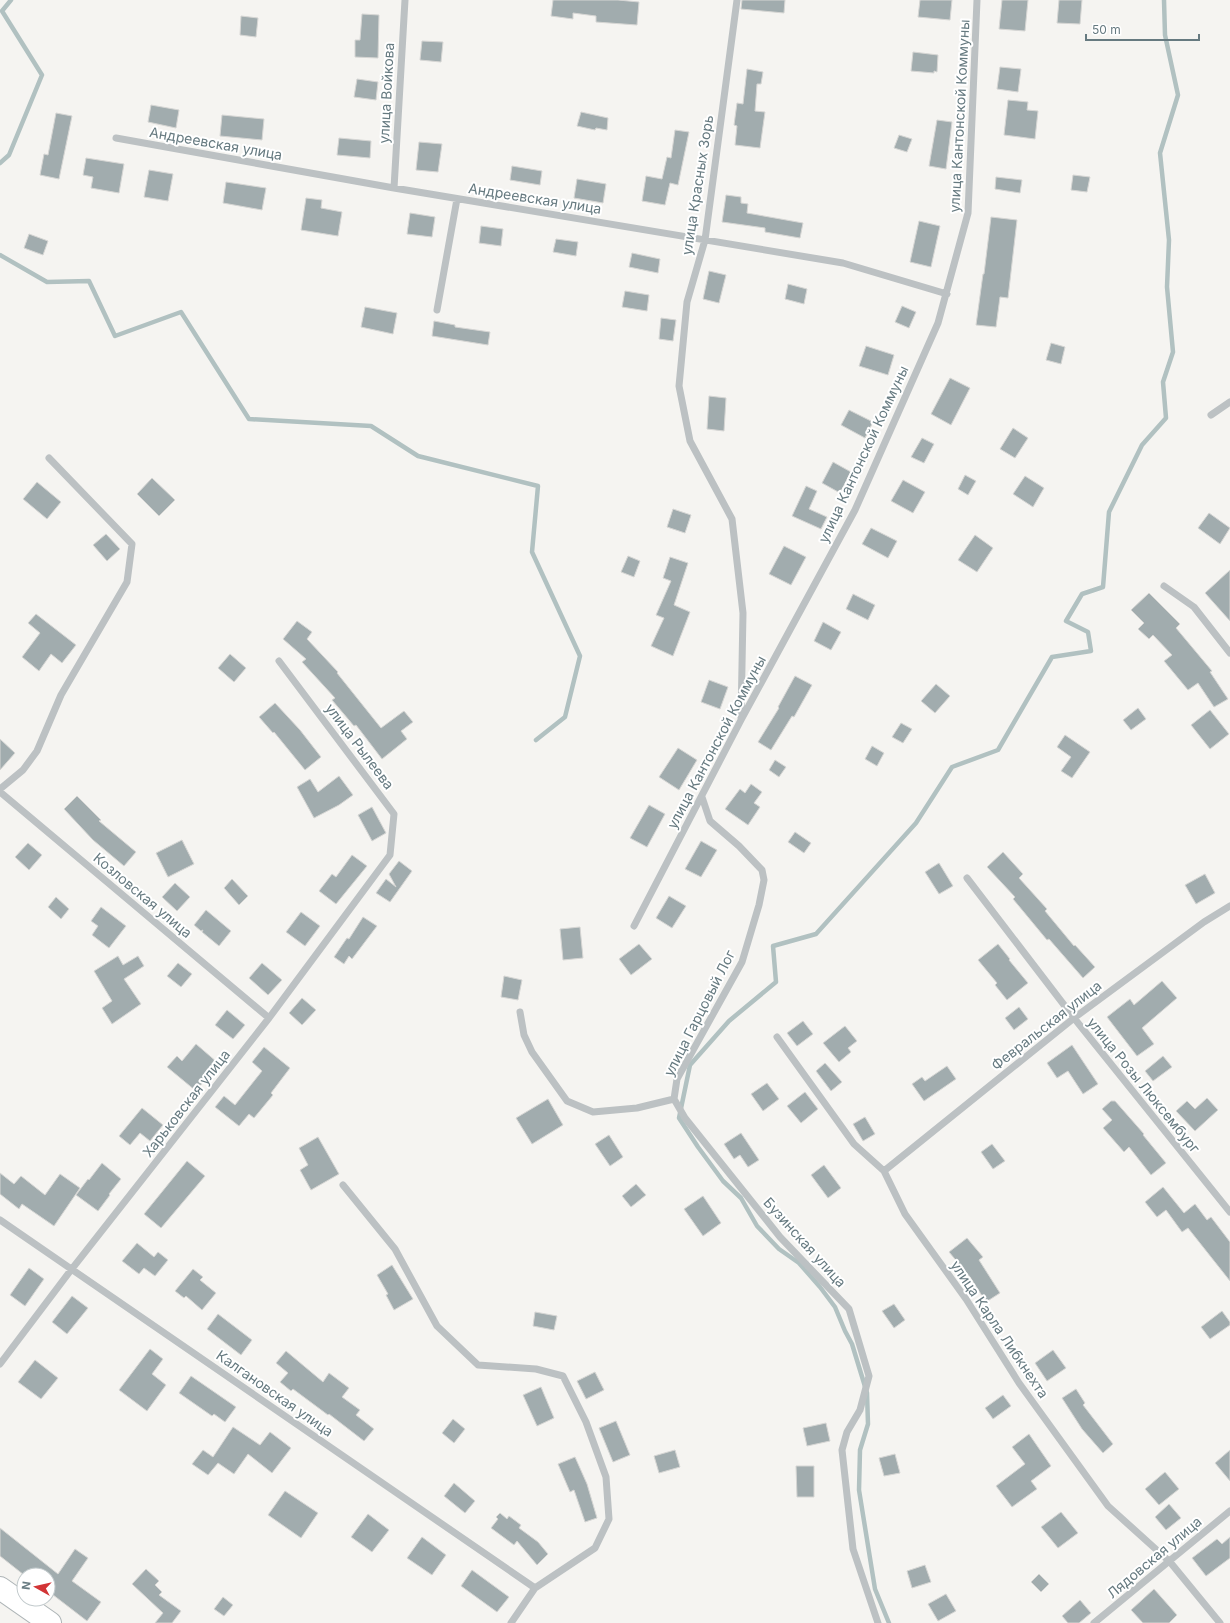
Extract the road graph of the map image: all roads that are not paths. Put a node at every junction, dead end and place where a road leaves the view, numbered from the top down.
1 (405, 0) edge
2 (737, 0) edge
3 (977, 0) edge
4 (116, 138) dead end
5 (394, 188) junction
6 (457, 198) junction
7 (705, 240) junction
8 (947, 294) junction
9 (437, 310) dead end
10 (1230, 402) edge
11 (1211, 415) dead end
12 (49, 458) dead end
13 (1164, 586) dead end
14 (1230, 654) edge
15 (279, 661) dead end
16 (741, 720) junction
17 (0, 789) edge
18 (0, 792) edge
19 (702, 797) junction
20 (390, 856) joint
21 (967, 878) dead end
22 (1230, 906) edge
23 (634, 926) dead end
24 (520, 1012) dead end
25 (269, 1018) junction
26 (1074, 1018) junction
27 (777, 1037) dead end
28 (674, 1100) junction
29 (884, 1171) junction
30 (342, 1185) dead end
31 (1230, 1212) edge
32 (0, 1220) edge
33 (71, 1270) junction
34 (0, 1364) edge
35 (1230, 1511) edge
36 (1170, 1562) junction
37 (0, 1588) edge
38 (535, 1588) junction
39 (50, 1623) edge
40 (511, 1623) edge
41 (878, 1623) edge
42 (1094, 1623) edge
43 (1220, 1623) edge

1 - 5 street, улица Войкова
2 - 7 street, улица Красных Зорь
3 - 8 street, улица Кантонской Коммуны
4 - 5 street, Андреевская улица
5 - 6 street, Андреевская улица
6 - 7 street, Андреевская улица
6 - 9 street
7 - 8 street, Андреевская улица
7 - 16 street, улица Красных Зорь
8 - 16 street, улица Кантонской Коммуны
10 - 11 street
12 - 17 street
13 - 14 street
15 - 20 street, улица Рылеева
16 - 19 street, улица Кантонской Коммуны
18 - 25 street, Козловская улица
19 - 23 street, улица Кантонской Коммуны
19 - 28 street, улица Гарцовый Лог
20 - 25 street, Харьковская улица
21 - 26 street, улица Розы Люксембург
22 - 26 street, Февральская улица
24 - 28 street
25 - 33 street, Харьковская улица
26 - 29 street, Февральская улица
26 - 31 street, улица Розы Люксембург
27 - 29 street, улица Карла Либкнехта
28 - 41 street, Бузинская улица
29 - 36 street, улица Карла Либкнехта
30 - 38 street
32 - 33 street, Калгановская улица
33 - 34 street, Харьковская улица
33 - 38 street, Калгановская улица
35 - 36 street, Лядовская улица
36 - 42 street, Лядовская улица
36 - 43 street, улица Карла Либкнехта
37 - 39 main road
38 - 40 street

